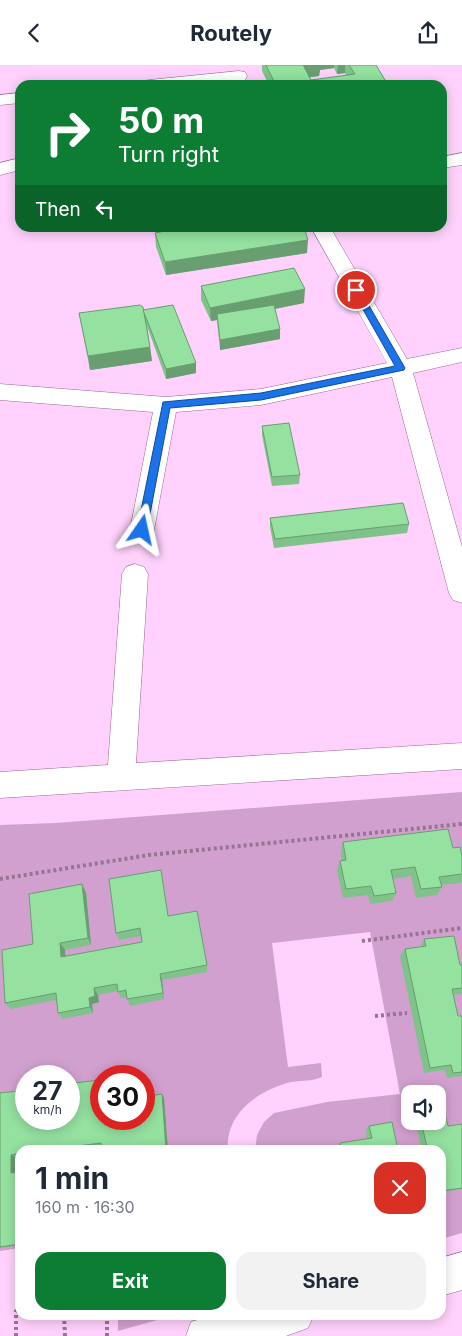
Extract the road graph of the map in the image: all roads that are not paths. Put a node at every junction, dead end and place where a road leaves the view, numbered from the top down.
1 (239, 75) edge
2 (194, 80) edge
3 (15, 98) edge
4 (0, 100) edge
5 (462, 159) edge
6 (447, 162) edge
7 (15, 166) edge
8 (0, 169) edge
9 (323, 232) edge
10 (462, 355) edge
11 (401, 368) junction
12 (0, 392) edge
13 (166, 405) junction
14 (452, 520) edge
15 (142, 530) dead end
16 (135, 574) dead end
17 (462, 593) edge
18 (462, 756) edge
19 (120, 779) junction
20 (0, 785) edge
21 (462, 1271) edge
22 (446, 1276) edge
23 (274, 1320) edge
24 (205, 1336) edge

1 - 2 street
3 - 4 street
5 - 6 street
7 - 8 street
9 - 11 street
10 - 11 street
11 - 13 street
11 - 14 street
12 - 13 street
13 - 15 street
14 - 17 street
16 - 19 street
18 - 19 street
19 - 20 street
21 - 22 street
23 - 24 street

